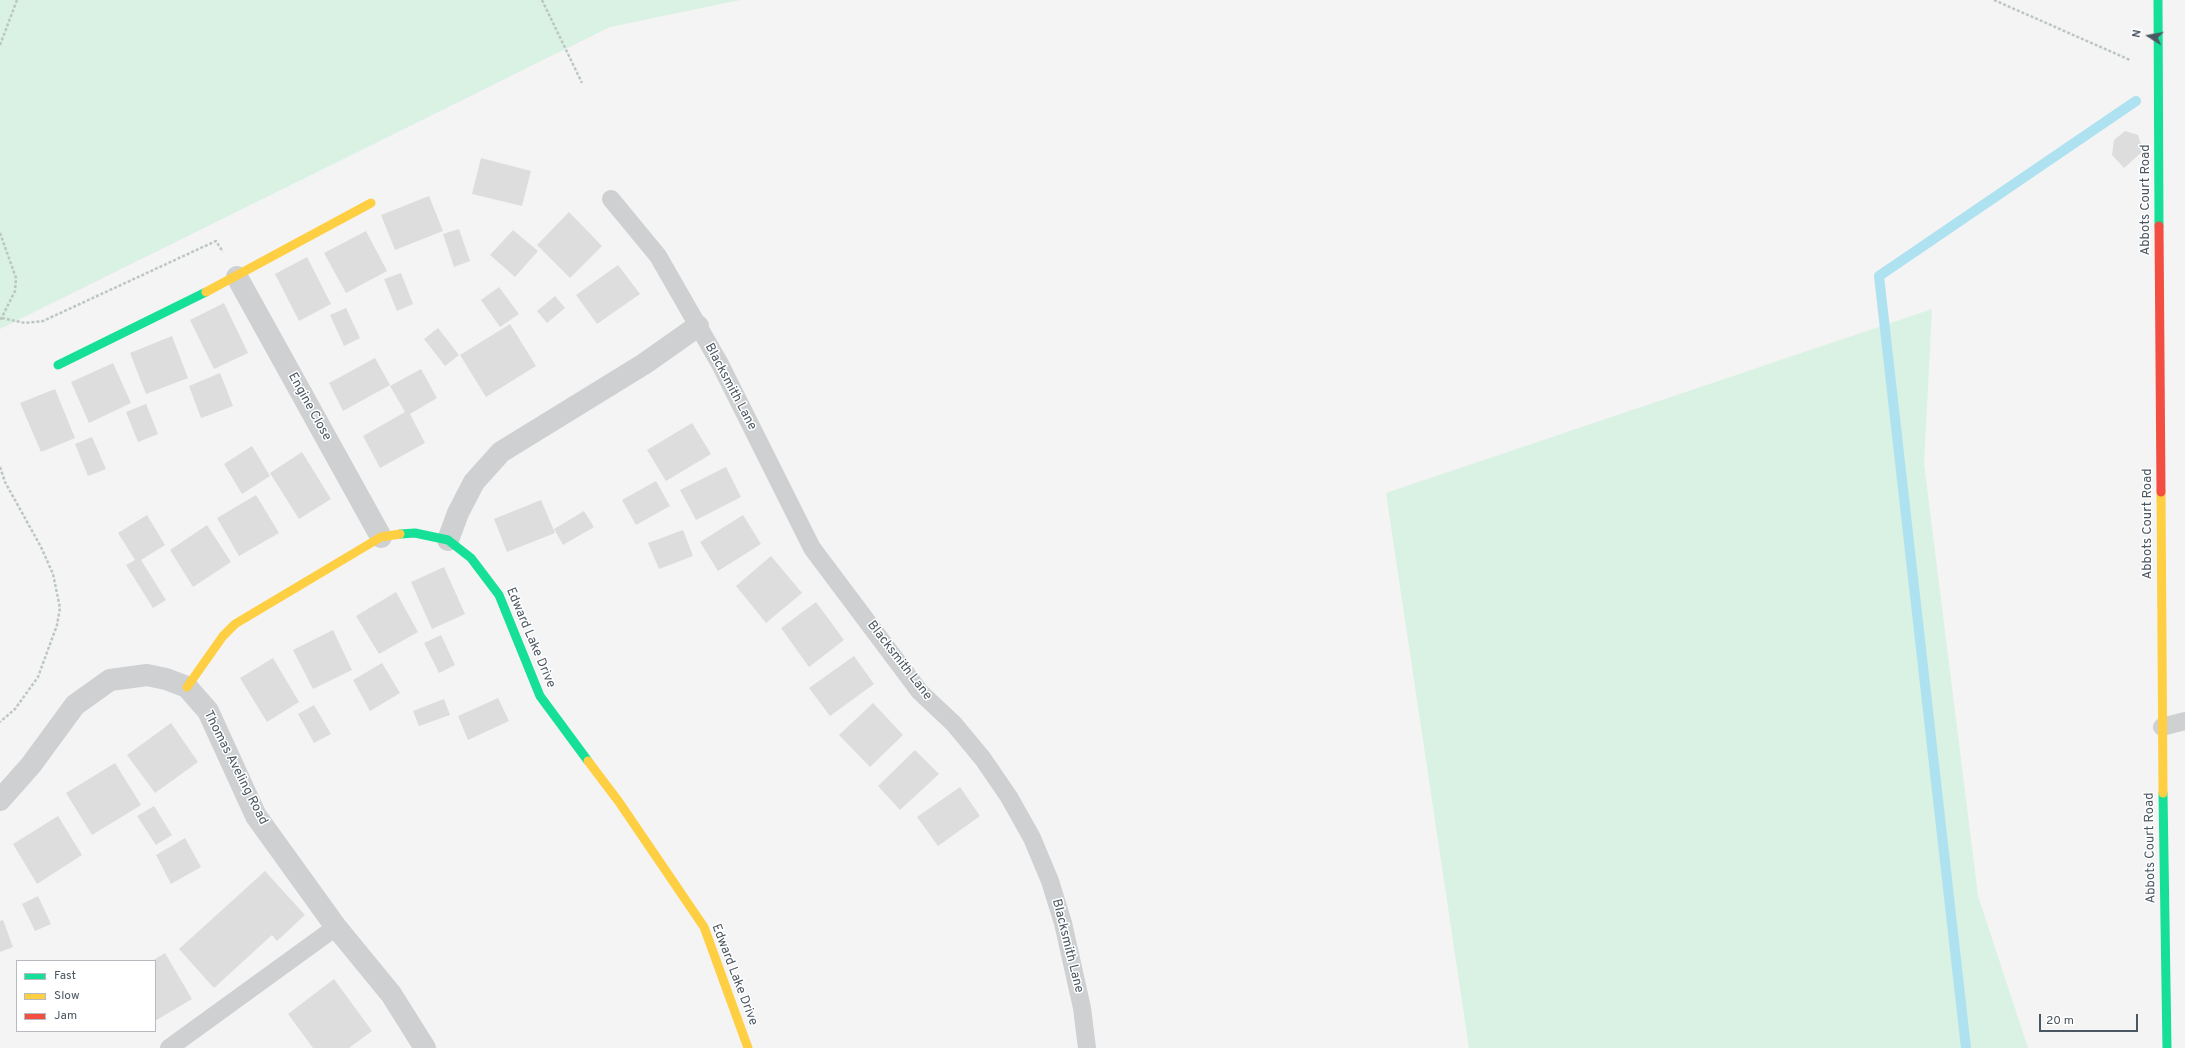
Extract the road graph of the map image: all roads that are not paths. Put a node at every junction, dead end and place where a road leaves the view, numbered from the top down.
1 (2158, 0) edge
2 (611, 199) dead end
3 (371, 203) dead end
4 (237, 277) junction
5 (698, 326) junction
6 (58, 364) dead end
7 (380, 537) junction
8 (448, 540) junction
9 (187, 687) junction
10 (2185, 720) edge
11 (2162, 727) junction
12 (0, 800) edge
13 (336, 927) junction
14 (169, 1048) edge
15 (425, 1048) edge
16 (748, 1048) edge
17 (1087, 1048) edge
18 (2167, 1048) edge

1 - 11 street, Abbots Court Road
2 - 5 lane, Blacksmith Lane
3 - 4 street
4 - 6 street
4 - 7 street, Engine Close
5 - 8 street, Blacksmith Lane
5 - 17 lane, Blacksmith Lane
7 - 8 street, Edward Lake Drive
7 - 9 street, Edward Lake Drive
8 - 16 street, Edward Lake Drive
9 - 12 street, Thomas Aveling Road
9 - 13 street, Thomas Aveling Road
10 - 11 lane
11 - 18 street, Abbots Court Road
13 - 14 lane
13 - 15 street, Thomas Aveling Road

